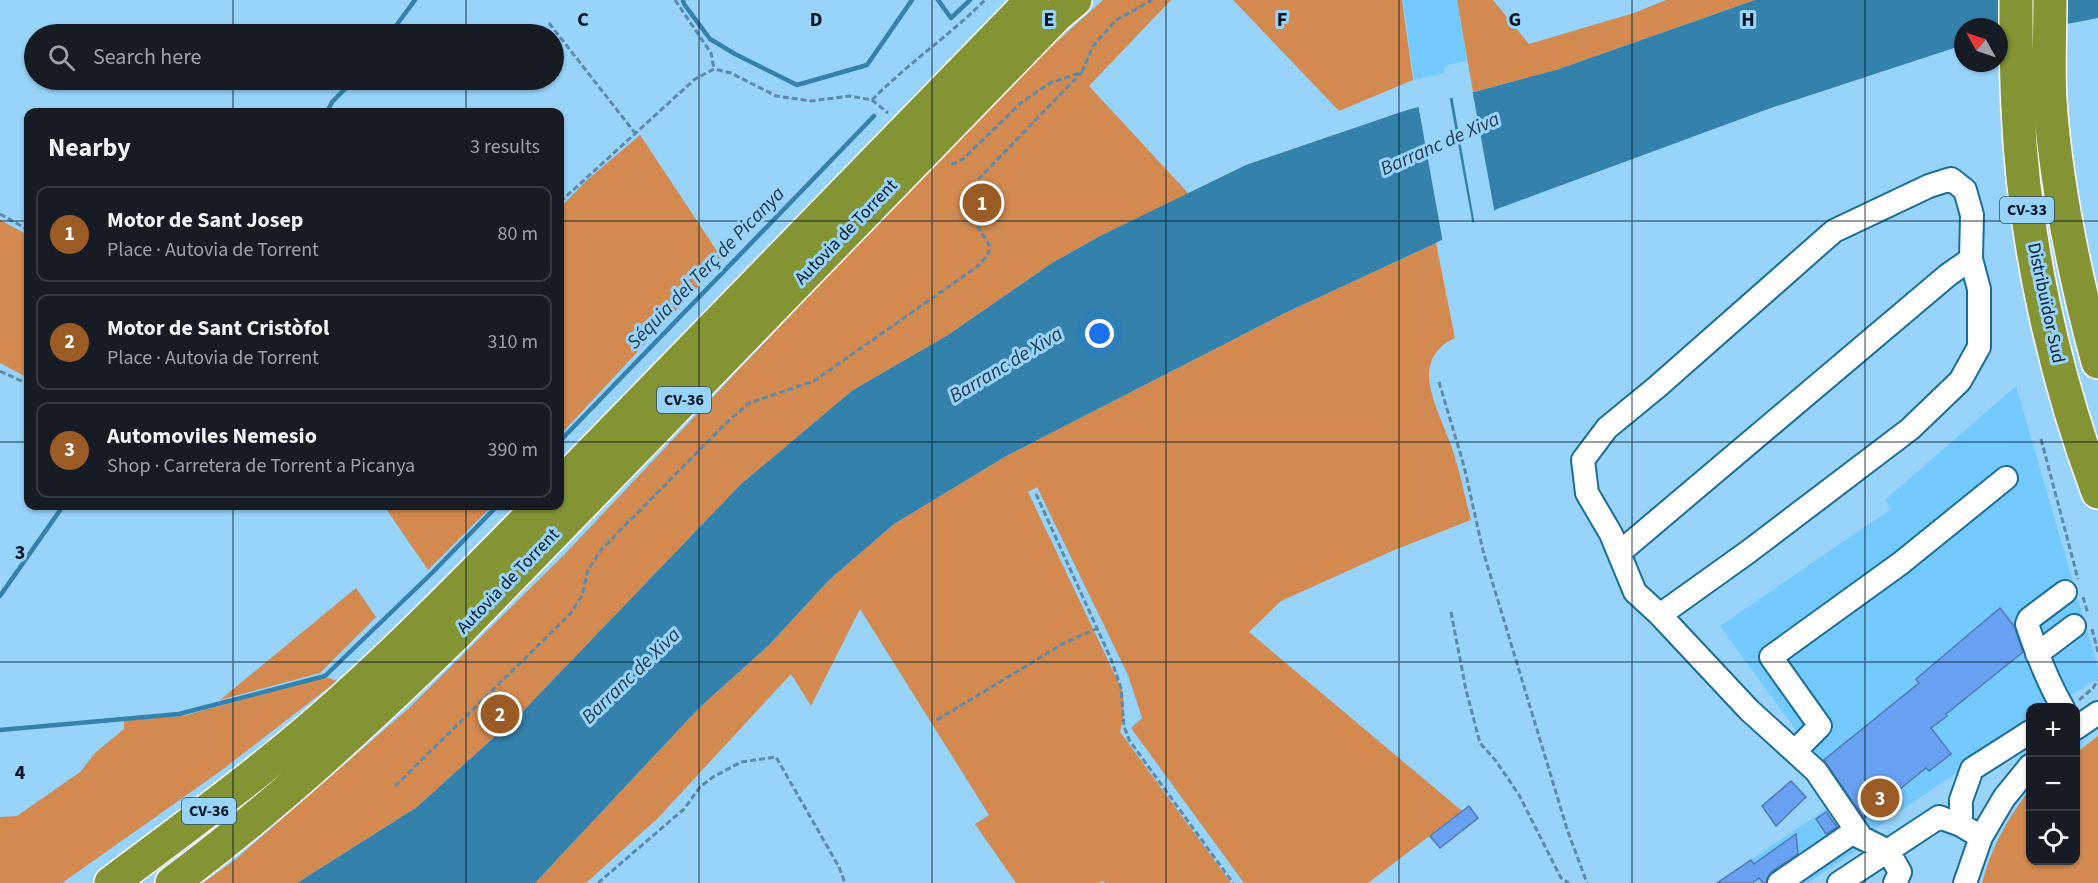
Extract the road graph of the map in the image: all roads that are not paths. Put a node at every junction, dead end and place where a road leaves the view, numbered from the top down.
1 (2016, 0) edge
2 (2050, 0) edge
3 (1060, 4) edge
4 (1971, 259) junction
5 (2098, 362) edge
6 (2006, 478) dead end
7 (564, 481) edge
8 (2098, 492) edge
9 (536, 510) edge
10 (1618, 553) junction
11 (2076, 591) road end
12 (1660, 615) junction
13 (2074, 626) dead end
14 (2037, 654) junction
15 (2065, 703) edge
16 (2098, 713) edge
17 (2080, 725) edge
18 (2026, 735) edge
19 (1795, 751) junction
20 (2026, 772) edge
21 (1961, 800) junction
22 (1940, 817) junction
23 (1961, 825) junction
24 (1856, 835) junction
25 (1981, 837) junction
26 (1888, 851) junction
27 (122, 874) edge
28 (101, 883) edge
29 (172, 883) edge
30 (1779, 883) edge
31 (1839, 883) edge
32 (1895, 883) edge
33 (1965, 883) edge

1 - 8 highway, Distribuïdor Sud / CV-33
2 - 5 highway, Distribuïdor Sud / CV-33
3 - 7 highway, Autovia de Torrent / CV-36
3 - 29 highway, Autovia de Torrent / CV-36
4 - 10 street
4 - 10 street
4 - 12 street
6 - 19 street
9 - 27 highway, Autovia de Torrent / CV-36
10 - 12 street
11 - 14 street
12 - 19 street
13 - 14 street
14 - 15 street
16 - 17 street
18 - 21 street
19 - 24 street
20 - 25 street
21 - 22 street
21 - 23 street
22 - 23 street
22 - 26 street
23 - 25 street
24 - 26 street
24 - 30 street
25 - 33 street
26 - 31 street
26 - 32 street
27 - 28 highway, Autovia de Torrent

